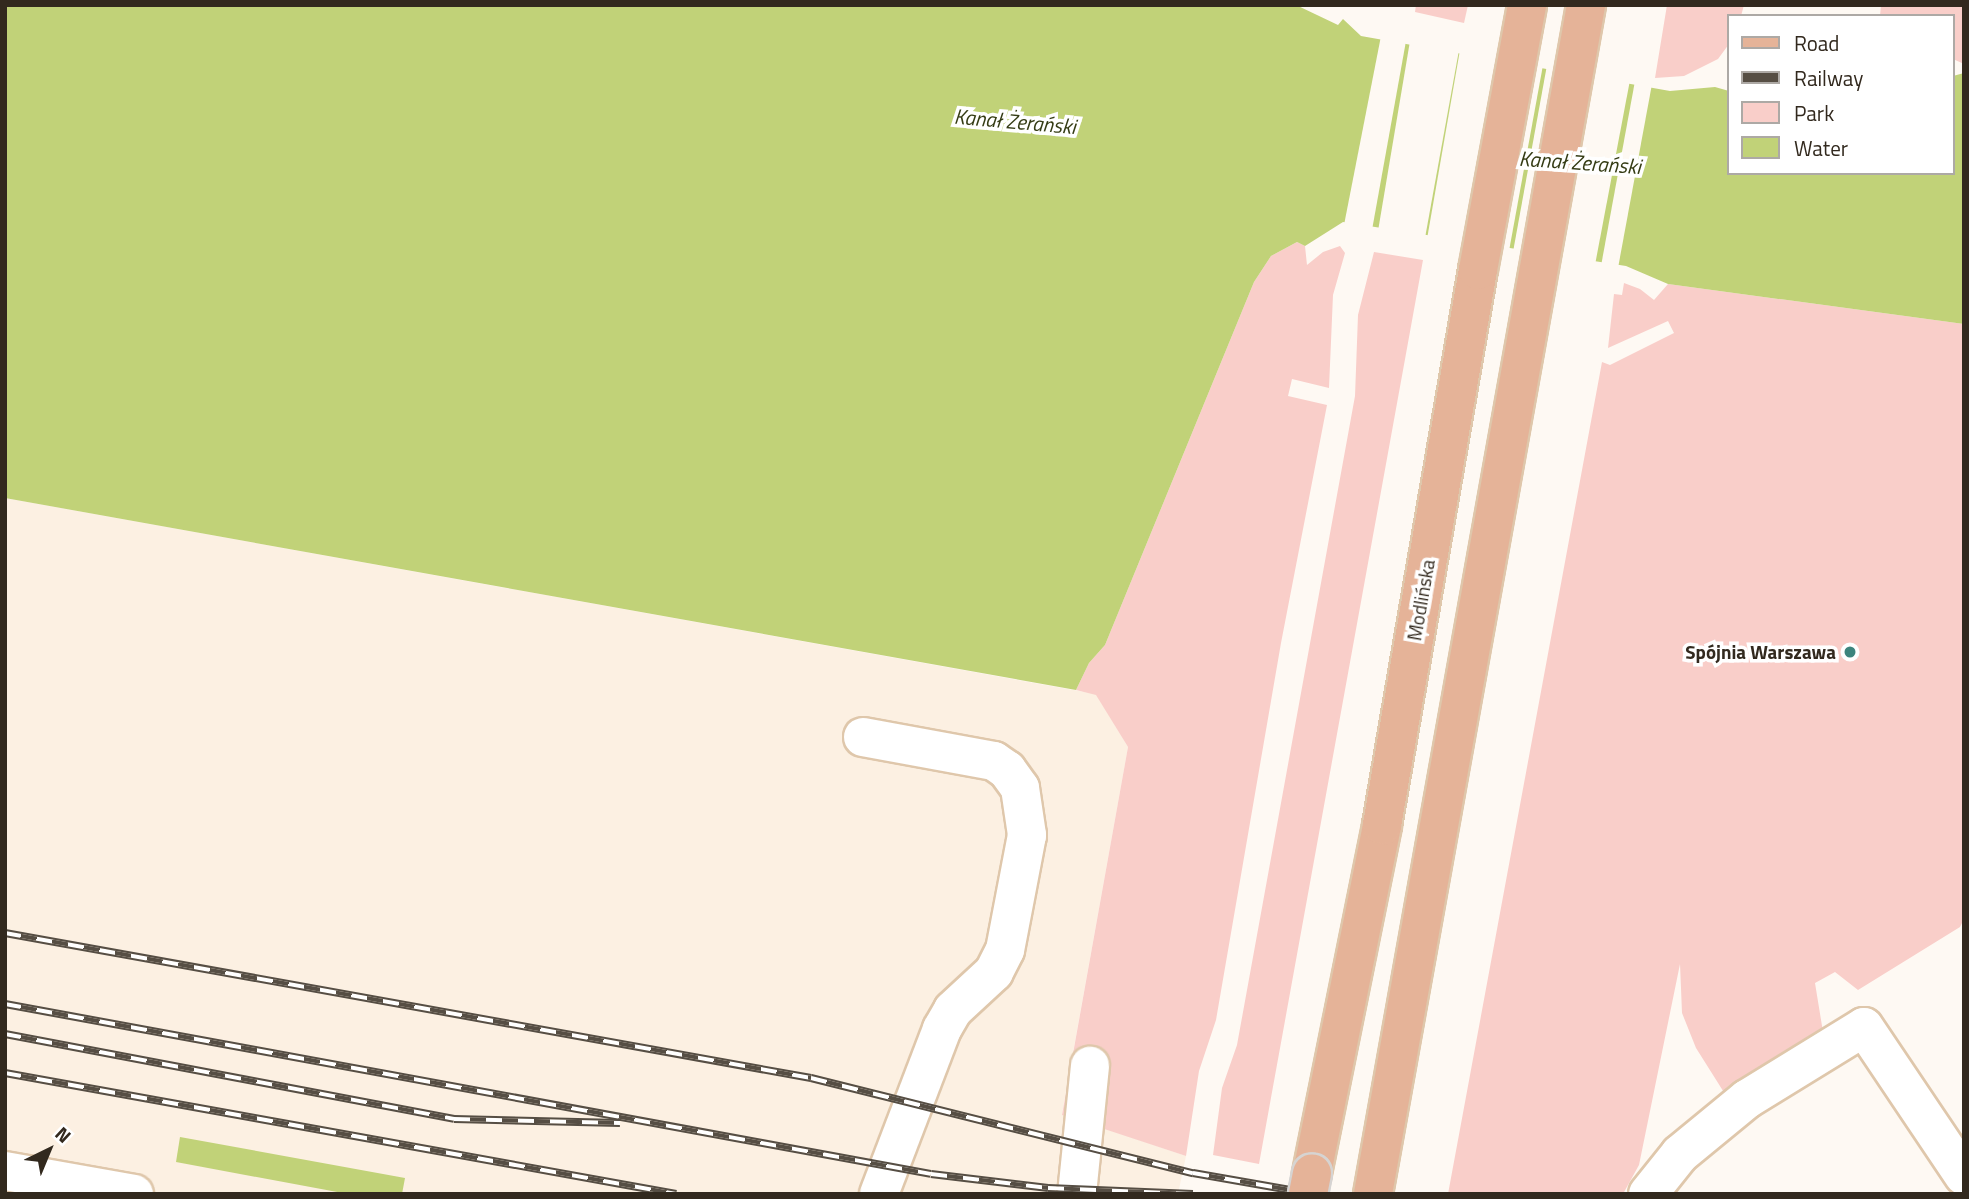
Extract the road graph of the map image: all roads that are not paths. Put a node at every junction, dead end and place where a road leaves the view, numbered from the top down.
1 (1586, 5) edge
2 (1525, 19) edge
3 (863, 737) dead end
4 (1090, 1066) dead end
5 (5, 1171) edge
6 (1964, 1176) edge
7 (1310, 1183) edge
8 (1374, 1189) edge
9 (134, 1194) edge
10 (879, 1194) edge
11 (1077, 1194) edge
12 (1648, 1194) edge

1 - 8 main road
2 - 7 main road, Modlińska
3 - 10 lane
4 - 11 lane
5 - 9 lane
6 - 12 lane

